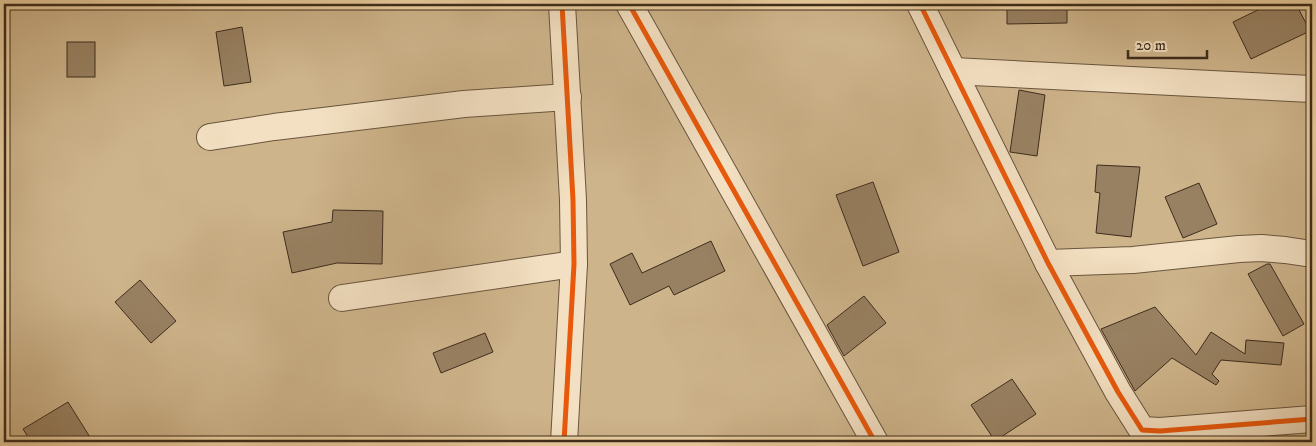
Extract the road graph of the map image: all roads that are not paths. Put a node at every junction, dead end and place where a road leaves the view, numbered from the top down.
1 (562, 4) edge
2 (629, 4) edge
3 (920, 4) edge
4 (953, 71) junction
5 (1312, 89) edge
6 (568, 97) junction
7 (210, 137) dead end
8 (1312, 254) edge
9 (1048, 263) junction
10 (574, 264) junction
11 (342, 298) dead end
12 (1312, 419) edge
13 (1147, 436) edge
14 (558, 439) edge
15 (875, 442) edge

1 - 6 street
2 - 15 street
3 - 4 street
4 - 5 street
4 - 9 street
6 - 7 street
6 - 10 street
8 - 9 street
9 - 13 street
10 - 11 street
10 - 14 street
12 - 13 street

